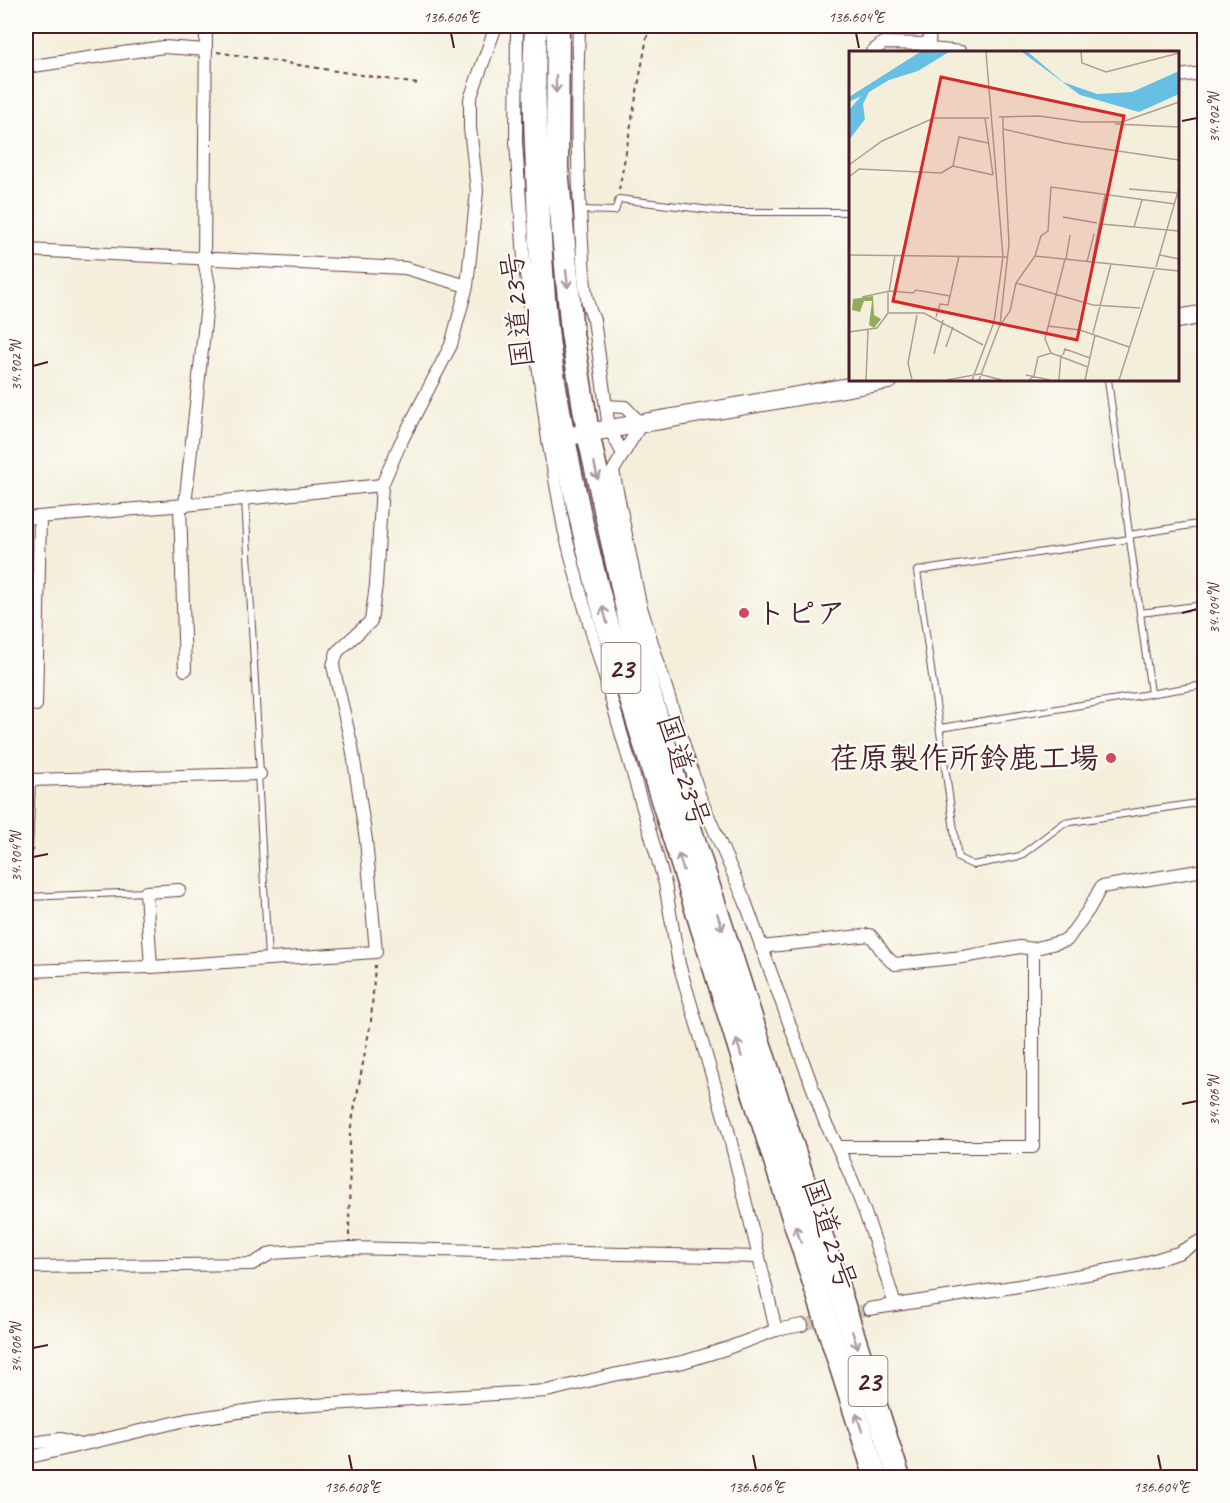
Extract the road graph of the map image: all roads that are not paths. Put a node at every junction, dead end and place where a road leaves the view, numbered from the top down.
1 (206, 26) edge
2 (496, 26) edge
3 (518, 26) edge
4 (536, 26) edge
5 (558, 26) edge
6 (579, 26) edge
7 (930, 26) edge
8 (929, 44) junction
9 (206, 50) junction
10 (873, 51) edge
11 (951, 51) edge
12 (26, 67) edge
13 (1204, 73) edge
14 (1179, 76) edge
15 (580, 210) junction
16 (849, 212) edge
17 (26, 250) edge
18 (204, 260) junction
19 (467, 286) junction
20 (580, 311) junction
21 (1204, 314) edge
22 (1179, 319) edge
23 (878, 381) edge
24 (1108, 381) edge
25 (606, 406) junction
26 (640, 424) junction
27 (598, 431) junction
28 (564, 437) junction
29 (623, 454) junction
30 (382, 485) junction
31 (245, 499) junction
32 (183, 505) junction
33 (40, 517) junction
34 (26, 519) edge
35 (1204, 523) edge
36 (1129, 537) junction
37 (1204, 605) edge
38 (1140, 613) junction
39 (185, 670) dead end
40 (1204, 684) edge
41 (1151, 693) junction
42 (36, 705) dead end
43 (940, 728) junction
44 (259, 774) junction
45 (27, 780) edge
46 (1204, 802) edge
47 (26, 850) edge
48 (1204, 870) edge
49 (179, 890) dead end
50 (146, 892) junction
51 (26, 897) edge
52 (761, 947) junction
53 (1033, 949) junction
54 (268, 959) junction
55 (151, 967) junction
56 (26, 971) edge
57 (838, 1147) junction
58 (1204, 1239) edge
59 (759, 1257) junction
60 (26, 1267) edge
61 (827, 1287) junction
62 (895, 1305) junction
63 (869, 1309) tunnel mouth
64 (802, 1325) tunnel mouth
65 (776, 1330) junction
66 (26, 1444) edge
67 (79, 1445) junction
68 (26, 1458) edge
69 (876, 1478) edge
70 (899, 1478) edge

1 - 9 street
2 - 19 street
3 - 59 street
4 - 28 highway, 国道23号 / 23
5 -> 20 highway, 国道23号 / 23
6 - 15 street
7 - 8 street
8 - 10 street
8 - 11 street
9 - 12 street
9 - 18 street
13 - 14 street
15 - 16 lane
15 - 20 street
17 - 18 street
18 - 19 street
18 - 32 street
19 - 30 street
20 - 25 street
20 - 27 highway, 国道23号 / 23
21 - 22 street
23 - 26 street
24 - 36 lane
25 - 26 street
25 - 27 street
26 - 27 street
26 - 29 street
27 - 28 street
27 - 29 street
27 -> 61 highway, 国道23号 / 23
61 -> 28 highway, 国道23号 / 23
29 - 52 street
30 - 31 street
30 - 54 street
31 - 32 street
31 - 44 lane
32 - 33 street
32 - 39 street
33 - 34 street
33 - 42 street
35 - 36 lane
36 - 38 lane
36 - 43 lane
37 - 38 lane
38 - 41 lane
40 - 41 lane
41 - 43 lane
43 - 46 lane
44 - 45 street
44 - 54 lane
45 - 47 street
48 - 53 street
49 - 50 street
50 - 51 lane
50 - 55 street
52 - 53 street
52 - 57 street
53 - 57 street
54 - 55 street
55 - 56 street
57 - 62 street
58 - 62 street
59 - 60 street
59 - 65 street
69 -> 61 highway, 国道23号 / 23, bridge
61 -> 70 highway, 国道23号 / 23, bridge
62 - 63 street
64 - 65 street
65 - 67 street
66 - 67 street
67 - 68 street

